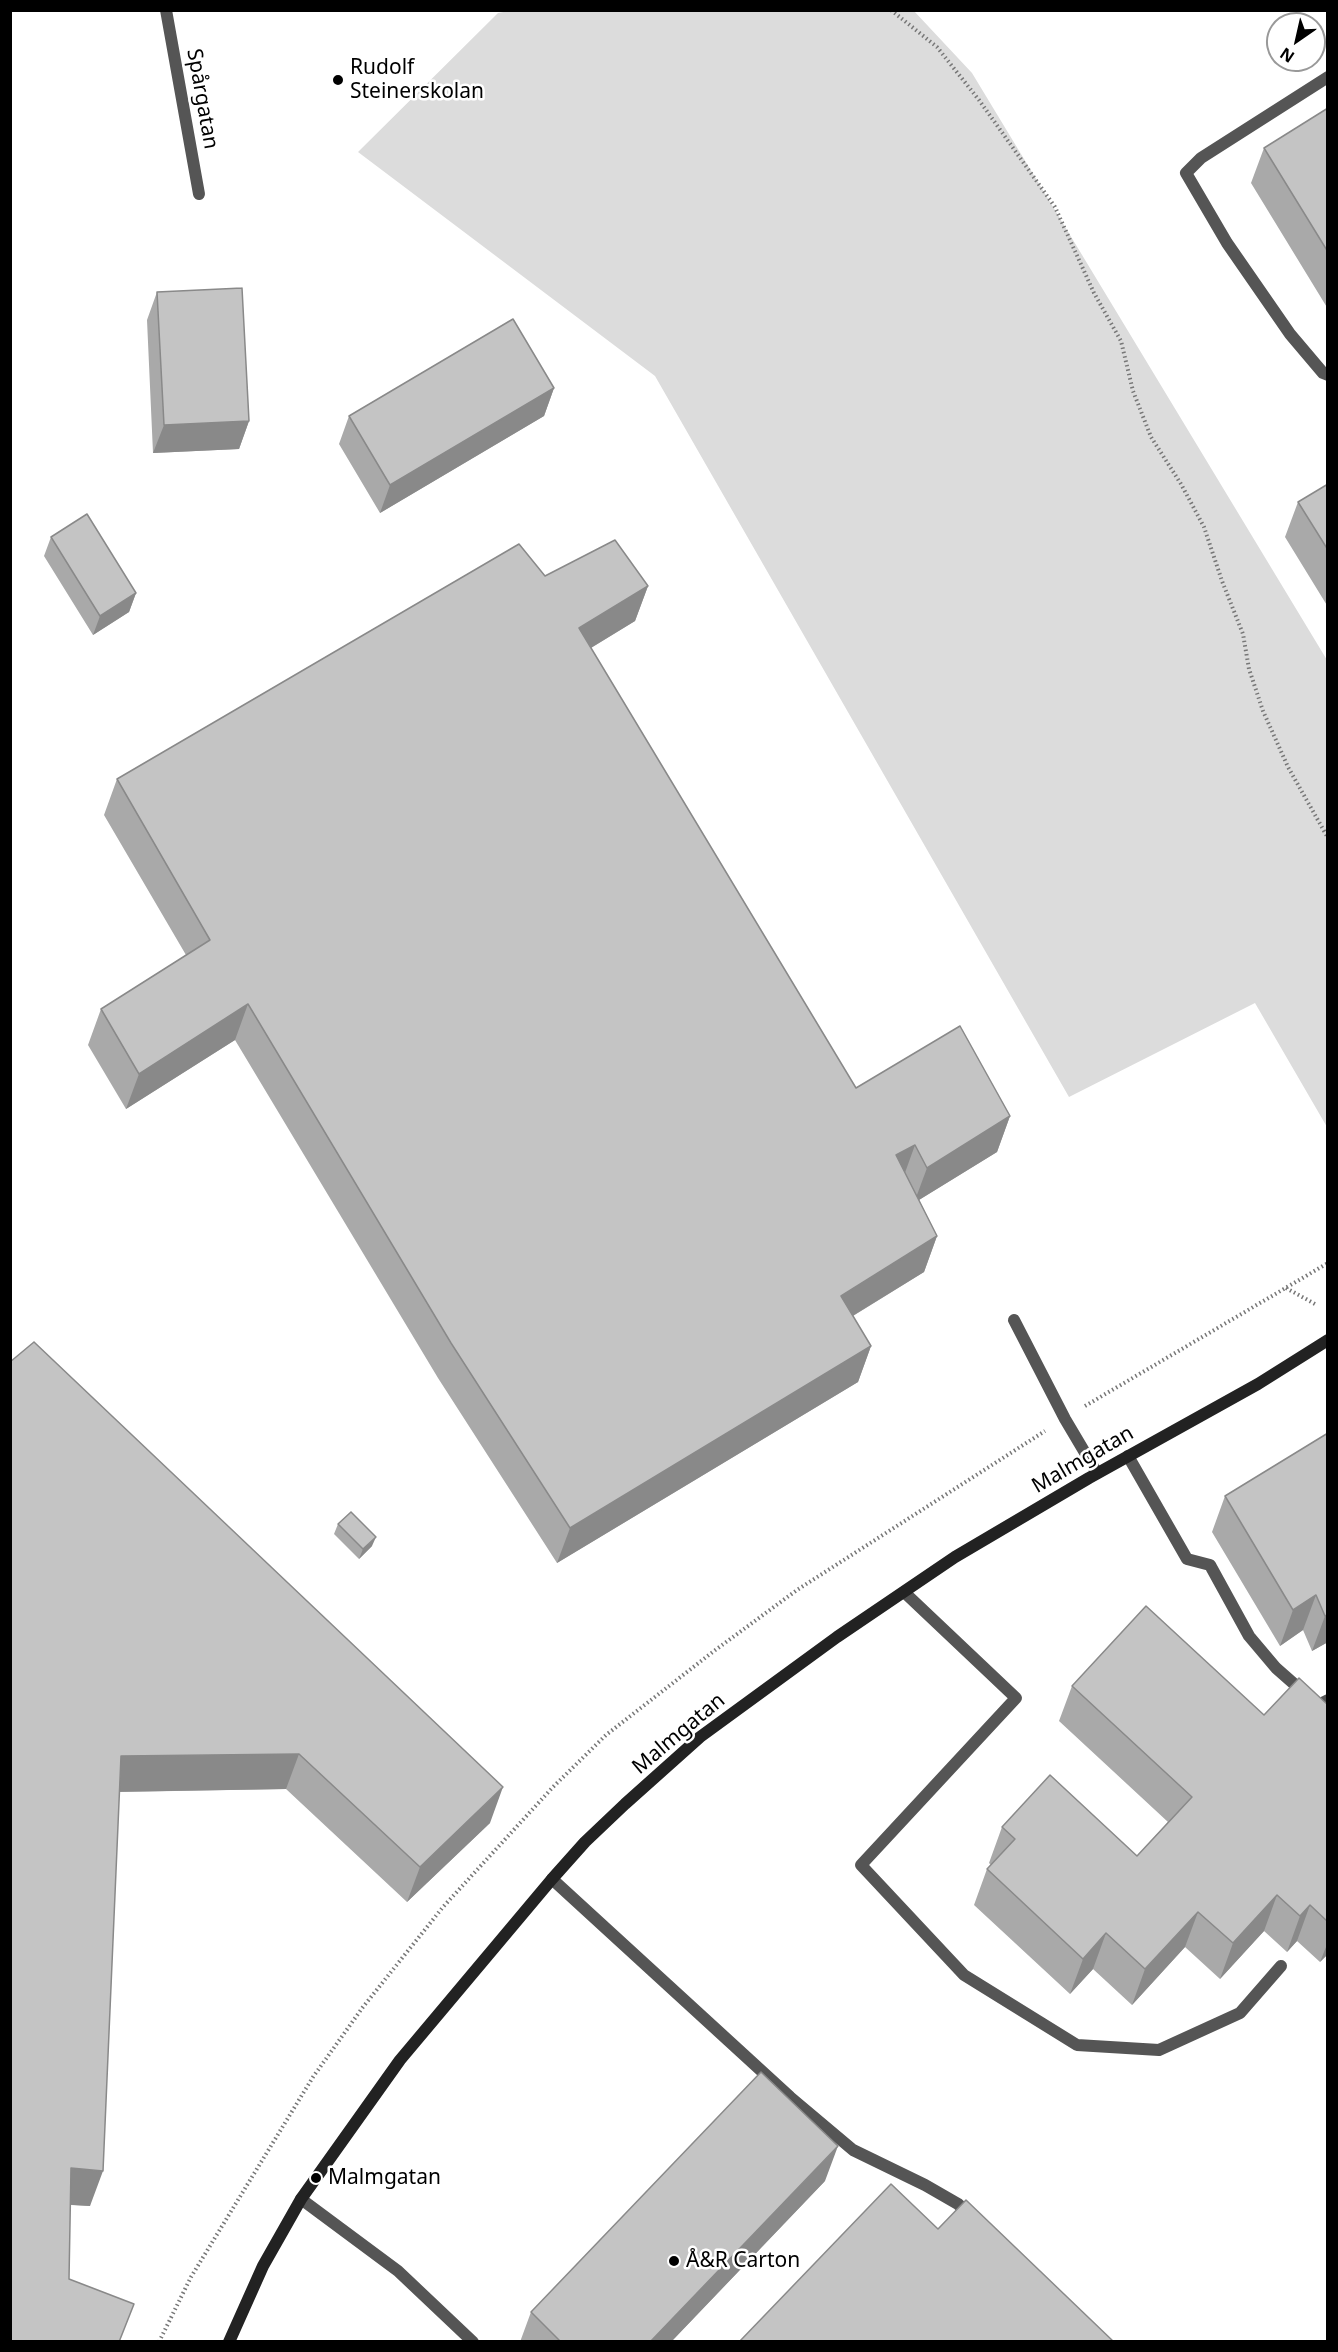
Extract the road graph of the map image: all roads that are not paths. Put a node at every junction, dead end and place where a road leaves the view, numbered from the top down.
1 (166, 10) edge
2 (1328, 77) edge
3 (199, 194) dead end
4 (1328, 375) edge
5 (1014, 1320) dead end
6 (1328, 1340) edge
7 (1128, 1456) junction
8 (1097, 1473) junction
9 (904, 1592) junction
10 (1328, 1700) edge
11 (552, 1880) junction
12 (1281, 1966) dead end
13 (301, 2199) junction
14 (984, 2227) edge
15 (229, 2342) edge
16 (473, 2342) edge

1 - 3 street, Spårgatan
2 - 4 street
5 - 8 street
6 - 7 street, Malmgatan
7 - 8 street, Malmgatan
7 - 10 street
8 - 9 street, Malmgatan
9 - 11 street, Malmgatan
9 - 12 street
11 - 13 street, Malmgatan
11 - 14 street
13 - 15 street, Malmgatan
13 - 16 street

